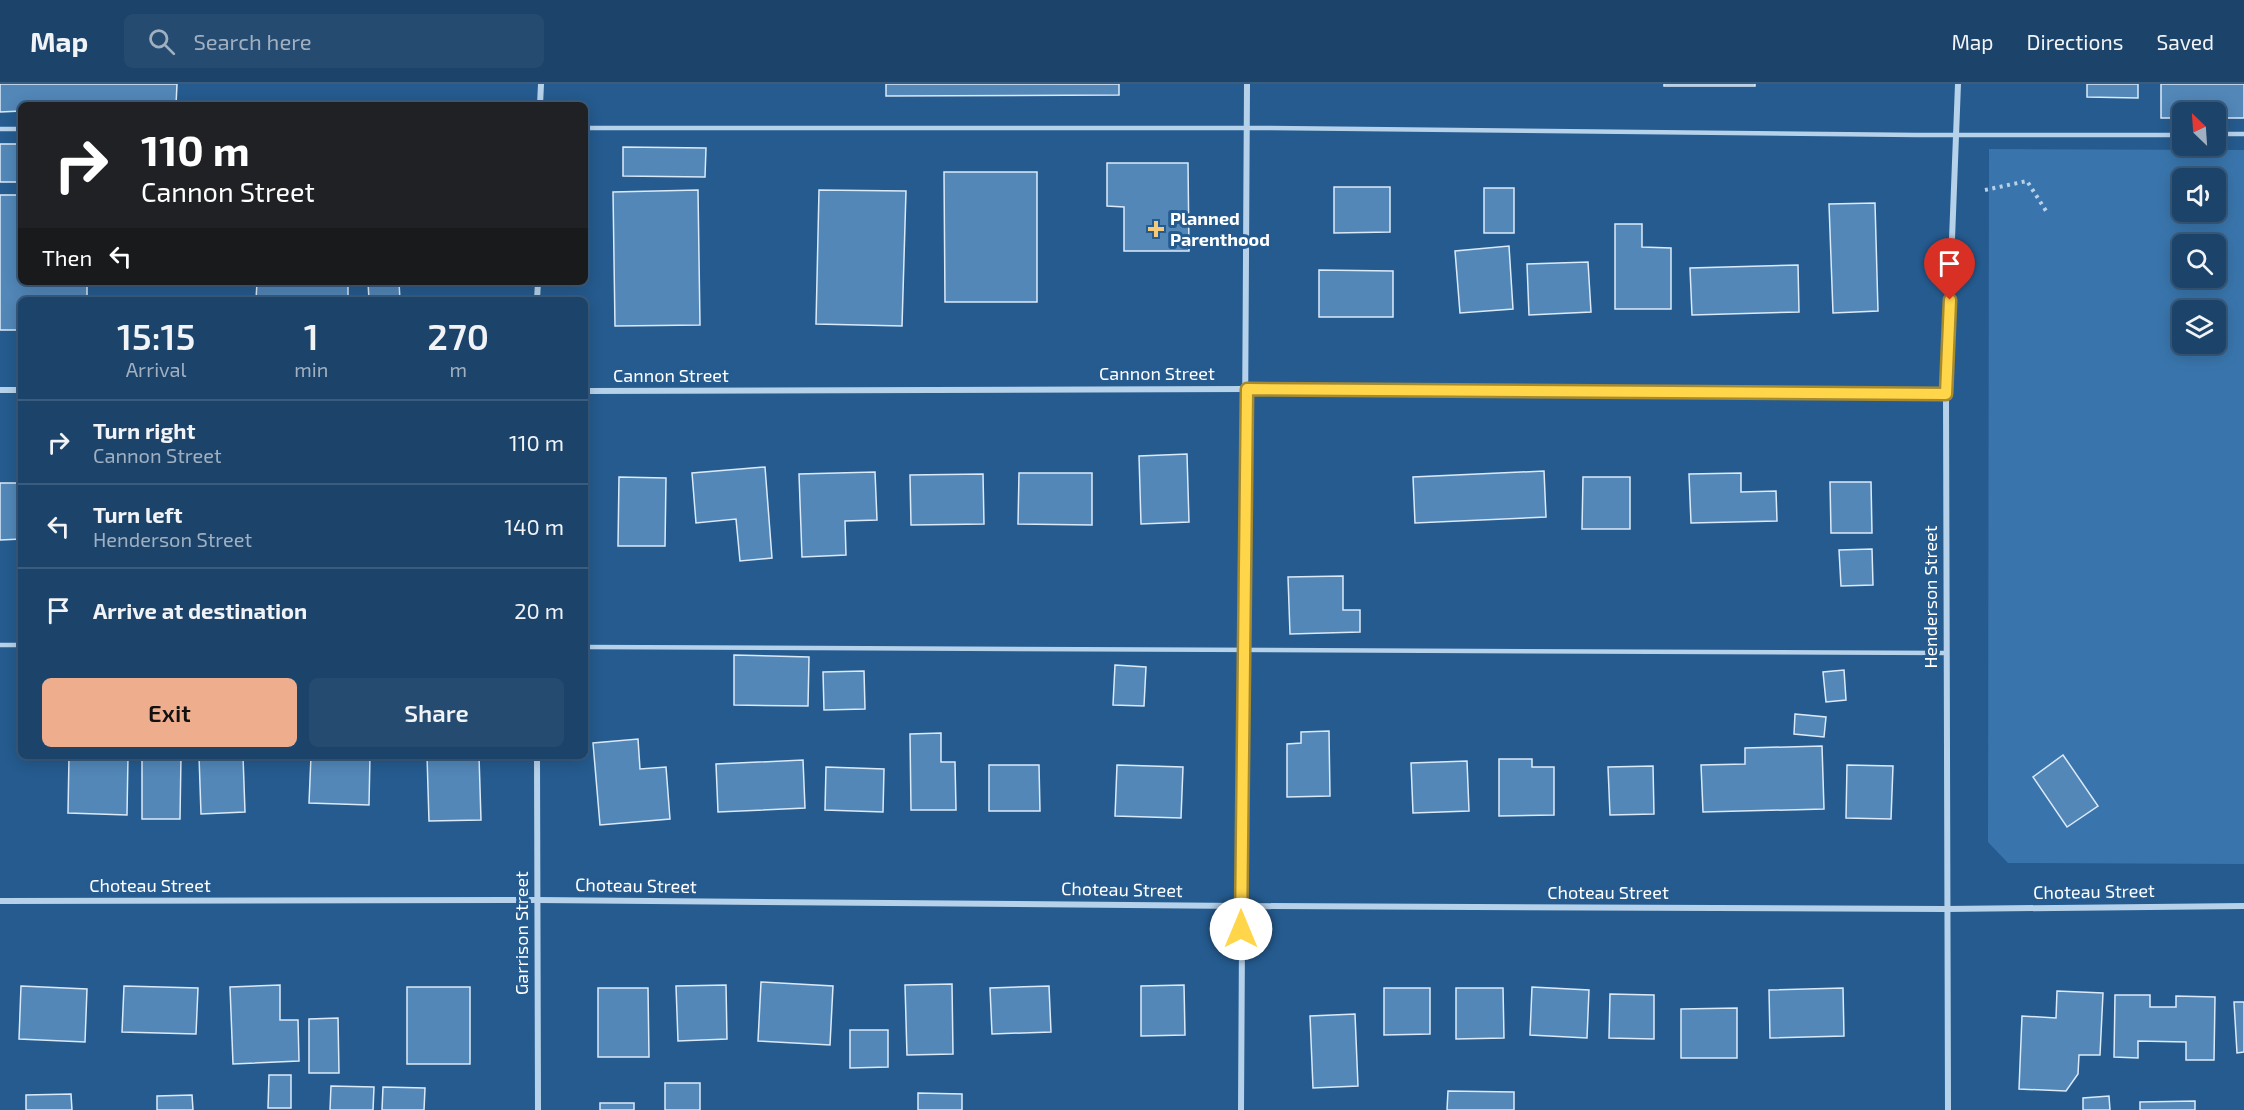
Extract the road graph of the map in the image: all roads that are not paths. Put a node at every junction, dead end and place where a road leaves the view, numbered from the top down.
1 (541, 84) edge
2 (1247, 84) edge
3 (1958, 84) edge
4 (540, 102) edge
5 (588, 128) edge
6 (0, 129) edge
7 (18, 129) edge
8 (1247, 129) junction
9 (2244, 134) edge
10 (1956, 135) junction
11 (2172, 135) edge
12 (2226, 135) edge
13 (1247, 389) junction
14 (0, 390) edge
15 (18, 390) edge
16 (588, 391) edge
17 (1946, 394) junction
18 (0, 645) edge
19 (18, 645) edge
20 (588, 647) edge
21 (1244, 651) junction
22 (1946, 653) junction
23 (537, 759) edge
24 (537, 900) junction
25 (0, 901) edge
26 (1241, 906) junction
27 (2244, 906) edge
28 (1946, 909) junction
29 (538, 1110) edge
30 (1241, 1110) edge
31 (1948, 1110) edge

1 - 4 street
2 - 8 street
3 - 10 street, Henderson Street
5 - 8 lane
6 - 7 lane
8 - 10 lane
8 - 13 street
9 - 12 lane
10 - 11 lane
10 - 17 street, Henderson Street
13 - 16 street, Cannon Street
13 - 17 street, Cannon Street
13 - 21 street
14 - 15 street
17 - 22 street, Henderson Street
18 - 19 lane
20 - 21 lane
21 - 22 lane
21 - 26 street
22 - 28 street, Henderson Street
23 - 24 street, Garrison Street
24 - 25 street, Choteau Street
24 - 26 street, Choteau Street
24 - 29 street, Garrison Street
26 - 28 street, Choteau Street
26 - 30 street
27 - 28 street, Choteau Street
28 - 31 street, Henderson Street

